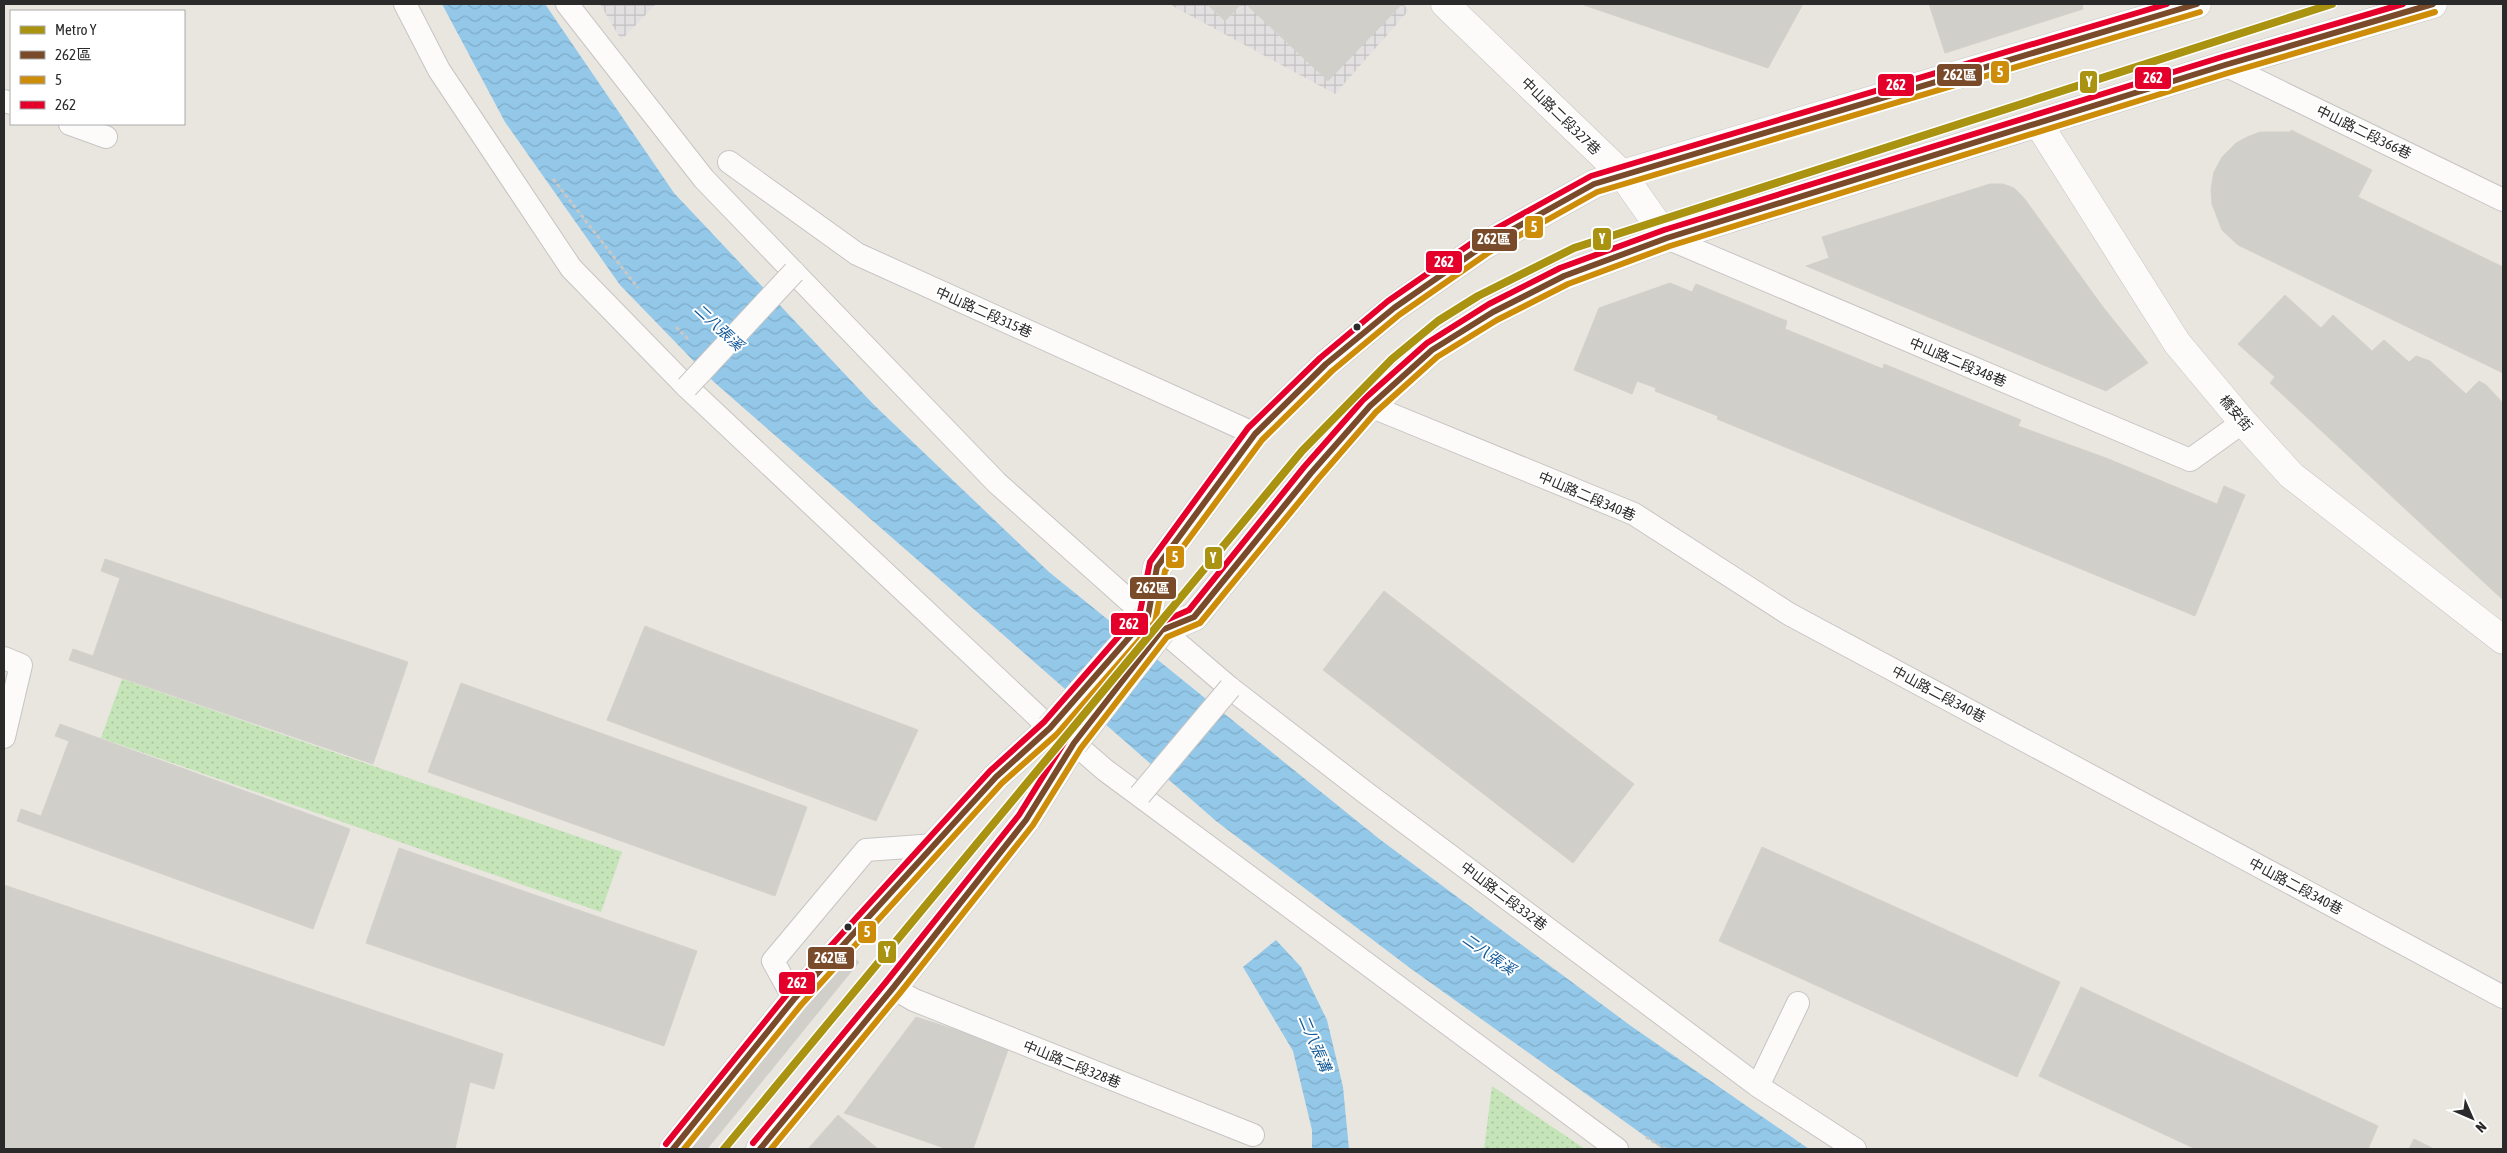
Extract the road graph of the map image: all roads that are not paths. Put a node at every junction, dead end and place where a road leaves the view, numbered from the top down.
1 (405, 4) edge
2 (567, 4) edge
3 (1445, 4) edge
4 (2197, 4) edge
5 (2433, 4) edge
6 (2225, 65) junction
7 (2038, 123) junction
8 (73, 125) edge
9 (106, 136) dead end
10 (729, 162) dead end
11 (1622, 174) junction
12 (2503, 200) edge
13 (1667, 238) junction
14 (794, 272) junction
15 (687, 387) junction
16 (1370, 406) junction
17 (2243, 422) junction
18 (1255, 434) junction
19 (1155, 623) junction
20 (2503, 640) edge
21 (4, 658) edge
22 (1230, 688) junction
23 (1050, 728) junction
24 (4, 737) edge
25 (1074, 743) junction
26 (1140, 795) junction
27 (935, 845) junction
28 (894, 988) junction
29 (2503, 997) edge
30 (794, 999) junction
31 (1798, 1003) dead end
32 (1758, 1086) junction
33 (1254, 1136) dead end
34 (673, 1149) edge
35 (760, 1149) edge
36 (1617, 1149) edge
37 (1855, 1149) edge

1 - 15 lane
2 - 14 lane, 中山路二段332巷
3 - 11 main road, 中山路二段327巷
4 - 11 main road
5 - 6 main road
6 - 7 main road
6 - 12 lane, 中山路二段366巷
7 - 13 main road
7 - 17 main road, 橋安街
8 - 9 lane
10 - 18 lane, 中山路二段315巷
11 - 13 main road, 中山路二段327巷
11 - 18 main road
13 - 16 main road
13 - 17 lane, 中山路二段348巷
14 - 15 lane, bridge
14 - 19 lane, 中山路二段332巷
15 - 23 lane
16 - 19 main road
16 - 29 lane, 中山路二段340巷
17 - 20 main road, 橋安街
18 - 19 main road
19 - 22 lane, 中山路二段332巷
19 - 23 main road, bridge
19 - 25 main road, bridge
21 - 24 lane
22 - 26 lane, bridge
22 - 32 lane, 中山路二段332巷
23 - 25 lane
23 - 27 main road
25 - 26 lane
25 - 28 main road
26 - 36 lane
27 - 30 main road
27 - 30 lane
28 - 33 lane, 中山路二段328巷
28 - 35 main road
30 - 34 main road
31 - 32 lane
32 - 37 lane, 中山路二段332巷

